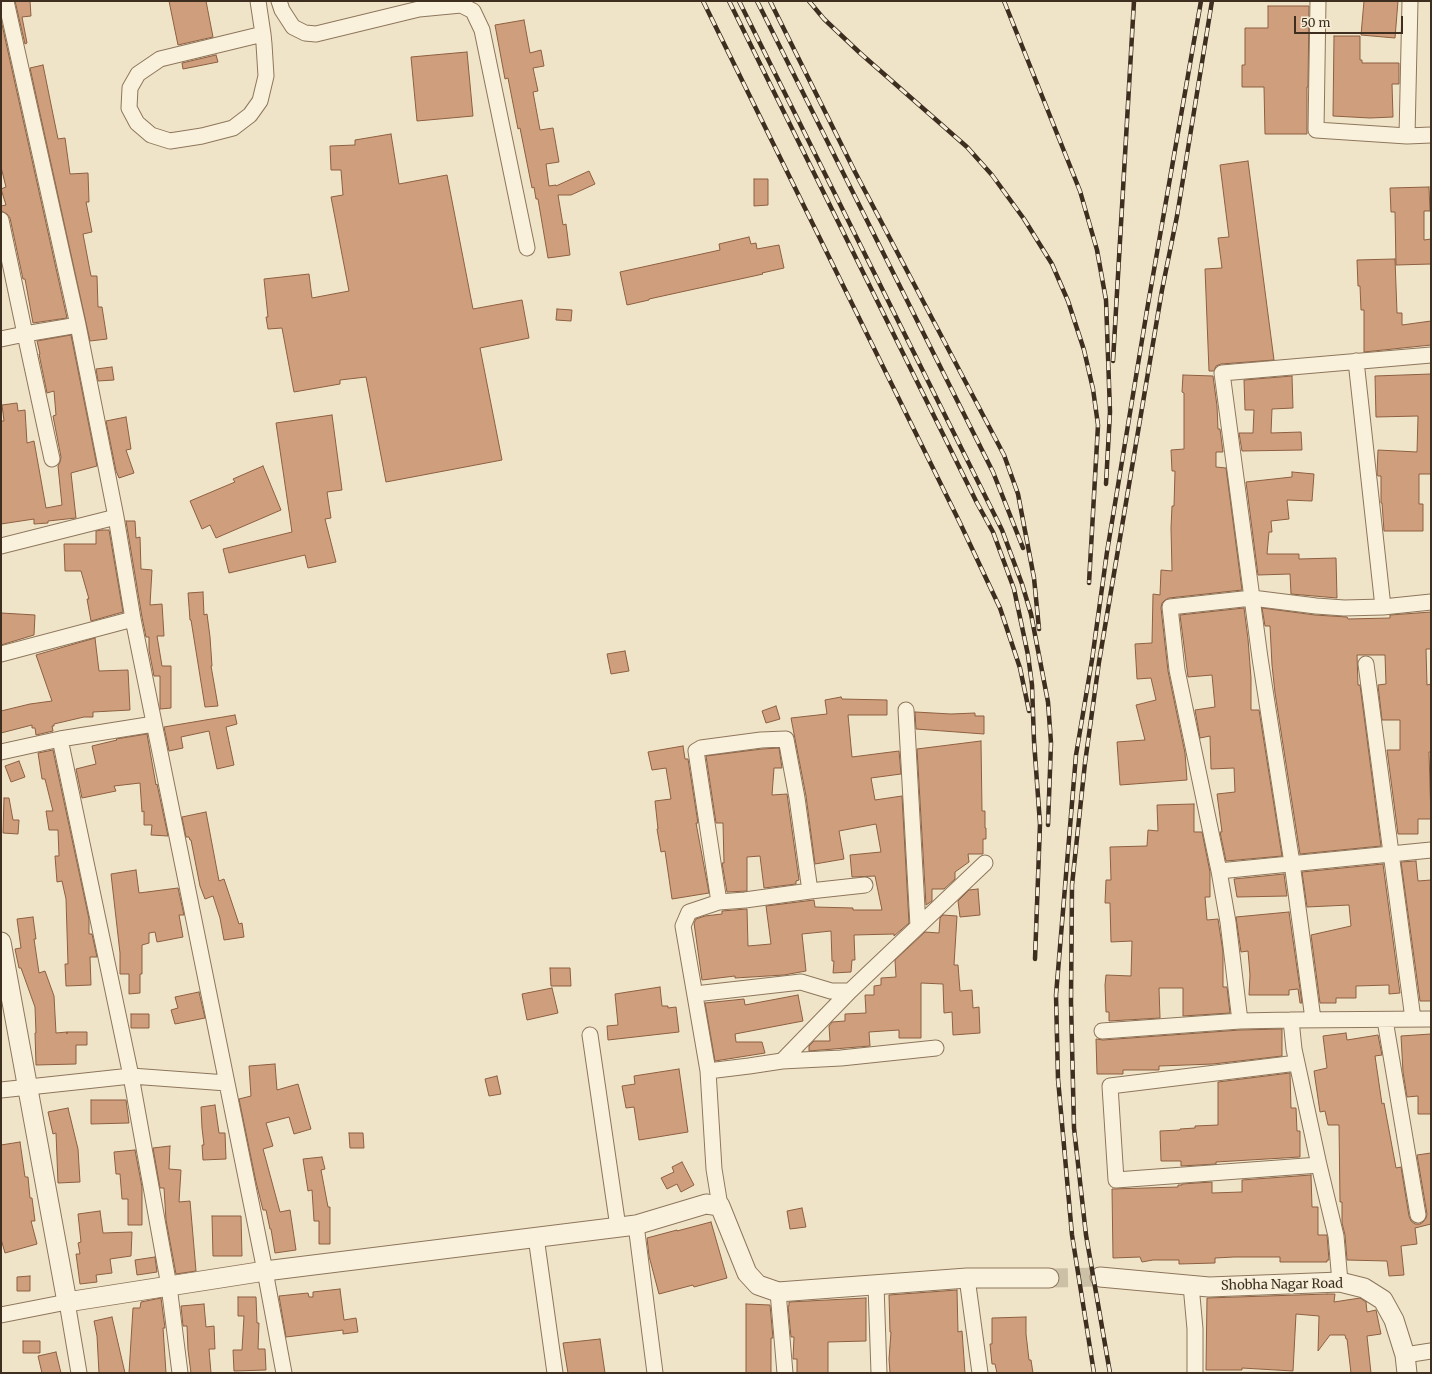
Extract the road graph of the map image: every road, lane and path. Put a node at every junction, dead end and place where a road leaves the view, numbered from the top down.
1 (6, 1) edge
2 (258, 1) edge
3 (279, 1) edge
4 (1318, 1) edge
5 (1410, 1) edge
6 (263, 34) junction
7 (1431, 135) edge
8 (1408, 136) junction
9 (1431, 139) edge
10 (1, 220) edge
11 (527, 248) dead end
12 (78, 325) junction
13 (25, 334) junction
14 (1, 339) edge
15 (1431, 355) edge
16 (1356, 361) junction
17 (52, 459) dead end
18 (116, 517) junction
19 (1, 546) edge
20 (1252, 598) junction
21 (1431, 602) edge
22 (1383, 606) junction
23 (133, 619) junction
24 (1, 654) edge
25 (1366, 664) dead end
26 (906, 710) dead end
27 (154, 724) junction
28 (60, 739) junction
29 (1, 752) edge
30 (1431, 850) edge
31 (1391, 855) junction
32 (985, 863) dead end
33 (1292, 863) junction
34 (1219, 872) junction
35 (865, 885) dead end
36 (810, 891) junction
37 (719, 902) junction
38 (918, 926) junction
39 (1, 942) edge
40 (850, 991) junction
41 (695, 994) junction
42 (1312, 1019) junction
43 (1413, 1019) junction
44 (1431, 1019) edge
45 (1290, 1020) junction
46 (1384, 1020) junction
47 (1240, 1021) junction
48 (1102, 1031) dead end
49 (590, 1034) dead end
50 (936, 1048) dead end
51 (782, 1061) junction
52 (1297, 1063) junction
53 (708, 1071) junction
54 (131, 1076) junction
55 (227, 1083) junction
56 (27, 1088) junction
57 (1, 1090) edge
58 (1319, 1165) junction
59 (720, 1206) junction
60 (1418, 1215) dead end
61 (627, 1226) junction
62 (536, 1237) junction
63 (265, 1271) junction
64 (1100, 1277) tunnel mouth
65 (967, 1278) junction
66 (1050, 1278) tunnel mouth
67 (1340, 1282) junction
68 (876, 1285) junction
69 (1191, 1285) junction
70 (169, 1286) junction
71 (778, 1292) junction
72 (67, 1302) junction
73 (1, 1315) edge
74 (1431, 1351) edge
75 (1406, 1364) edge
76 (79, 1373) edge
77 (180, 1373) edge
78 (284, 1373) edge
79 (555, 1373) edge
80 (655, 1373) edge
81 (785, 1373) edge
82 (879, 1373) edge
83 (980, 1373) edge
84 (1195, 1373) edge

1 - 12 street
2 - 6 street
3 - 11 street
4 - 8 street
5 - 8 street
6 - 6 street
7 - 8 street
7 - 9 street
10 - 13 street
12 - 13 street
12 - 18 street
13 - 14 street
13 - 17 street
15 - 16 street
16 - 20 street
16 - 22 street
18 - 19 street
18 - 23 street
20 - 22 street
20 - 33 street
20 - 34 street
21 - 22 street
23 - 24 street
23 - 27 street
25 - 31 street
26 - 38 street
27 - 28 street
27 - 55 street
28 - 29 street
28 - 54 street
30 - 31 street
31 - 33 street
31 - 43 street
32 - 38 street
33 - 34 street
33 - 42 street
34 - 47 street
35 - 36 street
36 - 37 street
36 - 37 street
37 - 41 street
38 - 40 street
39 - 56 street
40 - 41 street
40 - 51 street
41 - 53 street
42 - 45 street
42 - 46 street
43 - 44 street
43 - 46 street
45 - 47 street
45 - 52 street
46 - 60 street
47 - 48 street
49 - 61 street
50 - 51 street
51 - 53 street
52 - 58 street
52 - 58 street
53 - 59 street
54 - 55 street
54 - 56 street
54 - 70 street
55 - 63 street
56 - 57 street
56 - 72 street
58 - 67 street
59 - 61 street
59 - 71 street
61 - 62 street
61 - 80 street
62 - 63 street
62 - 79 street
63 - 70 street
63 - 78 street
64 - 69 street, Shobha Nagar Road
65 - 66 street
65 - 68 street
65 - 83 street
67 - 69 street, Shobha Nagar Road
67 - 75 street, Shobha Nagar Road
68 - 71 street
68 - 82 street
69 - 84 street
70 - 72 street
70 - 77 street
71 - 81 street
72 - 73 street
72 - 76 street
74 - 75 street

